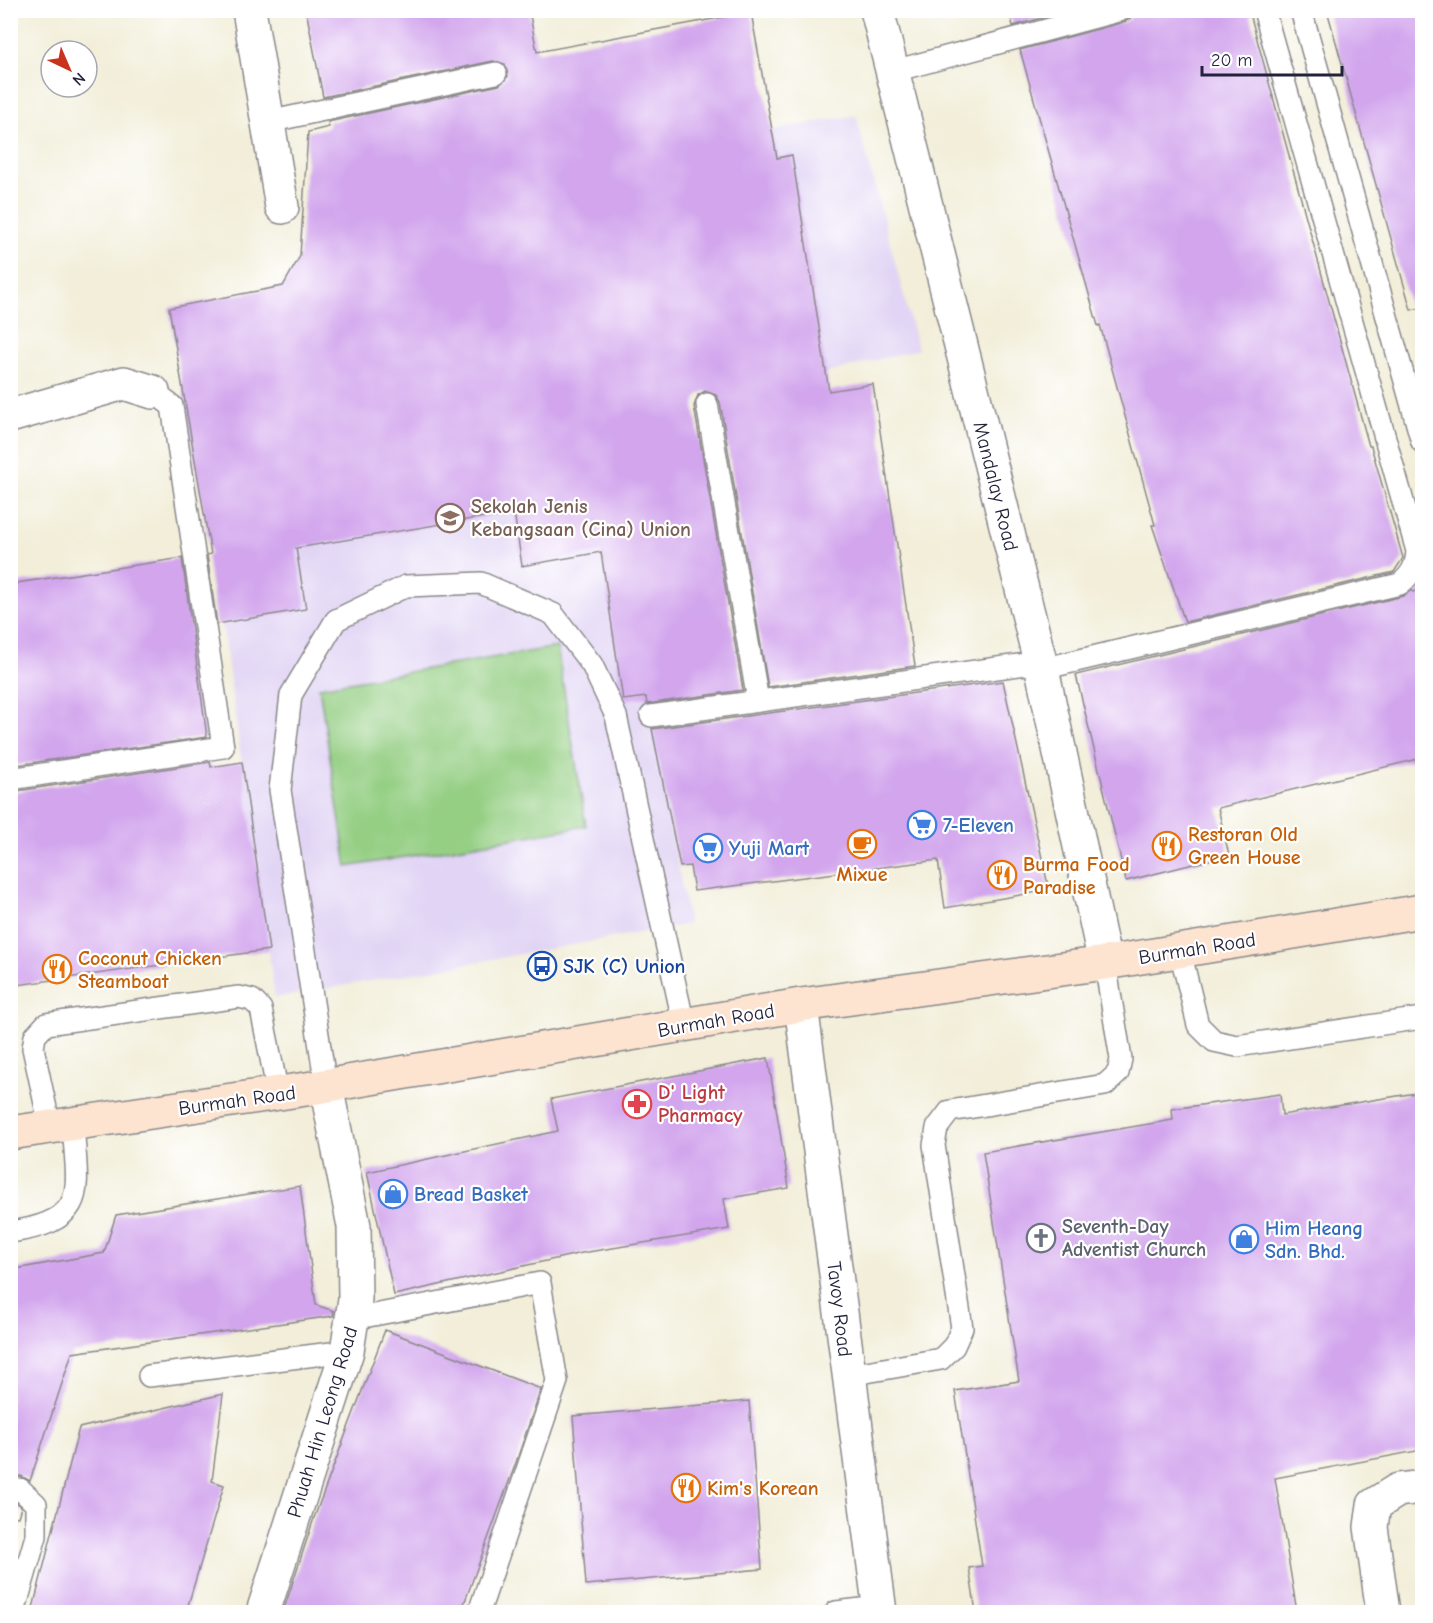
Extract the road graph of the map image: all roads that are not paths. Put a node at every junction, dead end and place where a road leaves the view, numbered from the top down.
1 (249, 10) edge
2 (878, 10) edge
3 (1121, 10) edge
4 (1264, 10) edge
5 (1301, 10) edge
6 (894, 71) junction
7 (496, 73) dead end
8 (268, 122) junction
9 (282, 207) dead end
10 (153, 392) joint
11 (707, 404) dead end
12 (10, 416) edge
13 (1422, 442) edge
14 (1041, 665) junction
15 (758, 701) junction
16 (651, 716) dead end
17 (10, 779) edge
18 (1422, 911) edge
19 (1179, 951) junction
20 (1106, 963) junction
21 (801, 1005) junction
22 (1422, 1018) edge
23 (684, 1025) junction
24 (326, 1086) junction
25 (278, 1094) junction
26 (61, 1125) junction
27 (10, 1133) edge
28 (10, 1232) edge
29 (353, 1319) junction
30 (347, 1351) junction
31 (849, 1375) junction
32 (149, 1376) dead end
33 (1422, 1487) edge
34 (10, 1489) edge
35 (880, 1610) edge
36 (14, 1612) edge
37 (263, 1612) edge
38 (479, 1612) edge
39 (836, 1612) edge
40 (1383, 1612) edge

1 - 8 street
2 - 6 street, Mandalay Road
3 - 6 lane
4 - 14 lane
5 - 13 lane
6 - 14 street, Mandalay Road
7 - 8 lane
8 - 9 street
10 - 12 street
10 - 17 lane
11 - 15 lane
14 - 15 lane
14 - 20 street, Mandalay Road
15 - 16 lane
18 - 19 main road, Burmah Road
19 - 20 main road, Burmah Road
19 - 22 lane
20 - 21 main road, Burmah Road
20 - 31 lane
21 - 23 main road, Burmah Road
21 - 31 street, Tavoy Road
23 - 24 main road, Burmah Road
23 - 24 lane
24 - 25 main road, Burmah Road
24 - 29 street, Phuah Hin Leong Road
25 - 26 main road, Burmah Road
25 - 26 lane
26 - 27 main road, Burmah Road
26 - 28 lane
29 - 30 street, Phuah Hin Leong Road
29 - 38 lane
30 - 32 lane
30 - 37 street, Phuah Hin Leong Road
31 - 35 street, Tavoy Road
33 - 40 street
34 - 36 lane
35 - 39 lane

